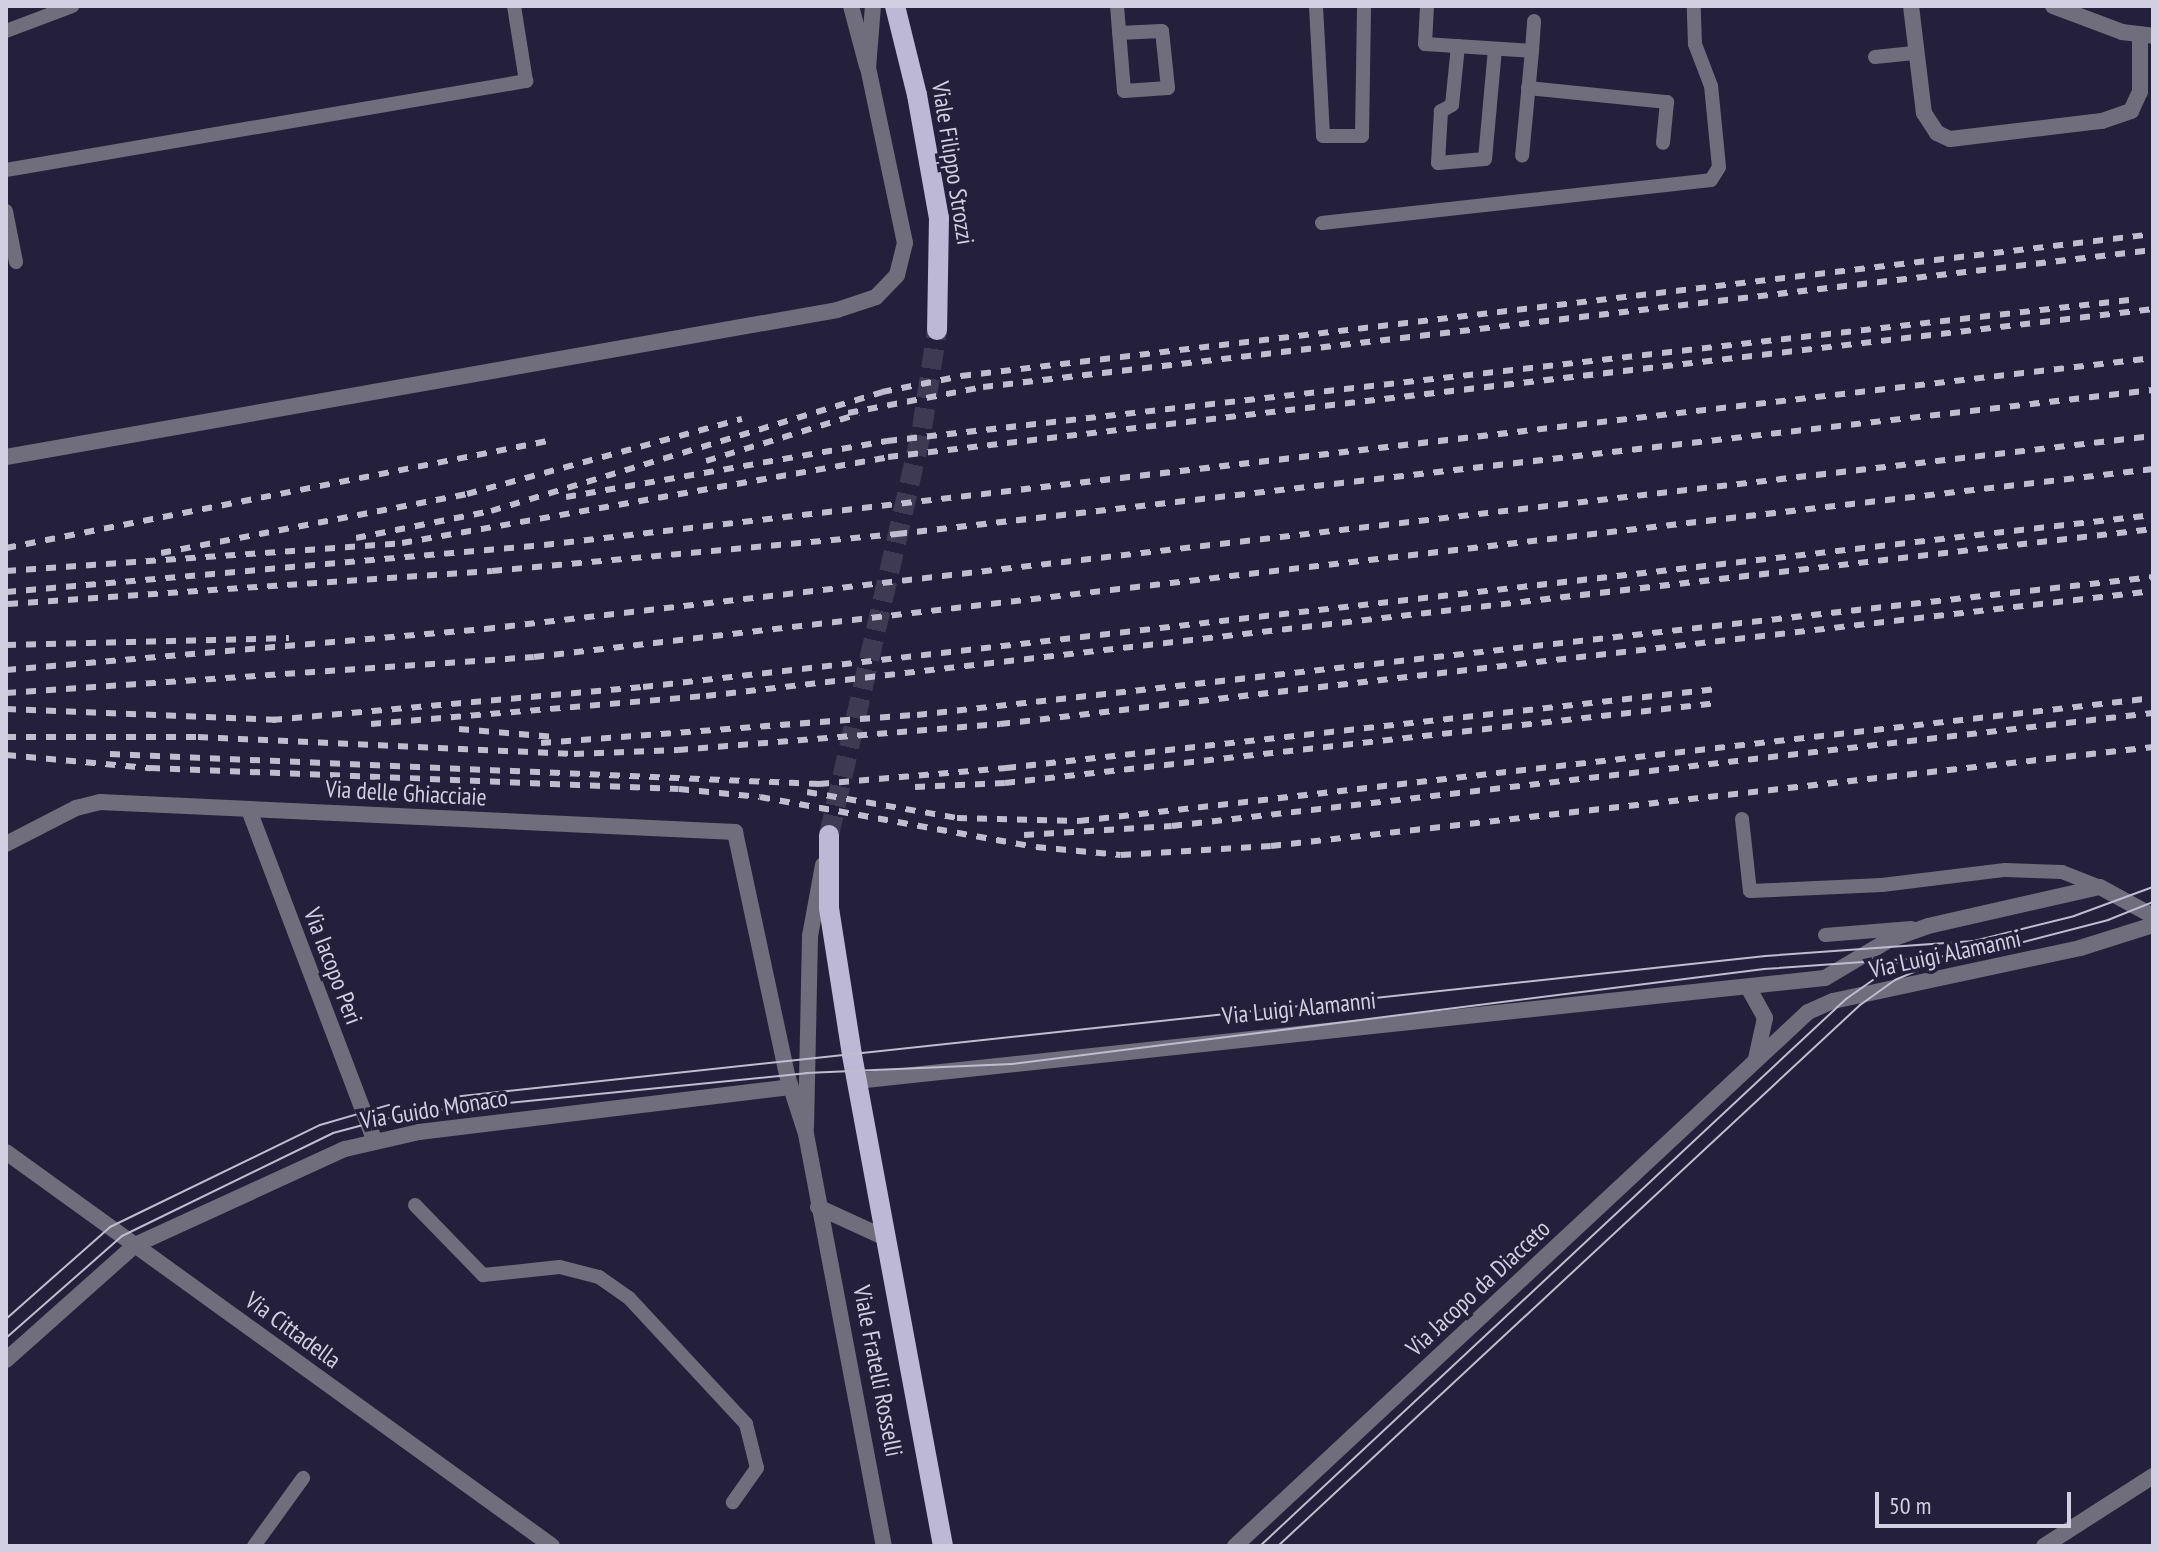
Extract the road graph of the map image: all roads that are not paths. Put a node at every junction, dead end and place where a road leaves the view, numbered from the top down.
1 (72, 6) edge
2 (514, 6) edge
3 (851, 6) edge
4 (873, 6) edge
5 (895, 6) edge
6 (1117, 6) edge
7 (1316, 6) edge
8 (1364, 6) edge
9 (1427, 6) edge
10 (1694, 6) edge
11 (1911, 6) edge
12 (2053, 6) edge
13 (1534, 21) dead end
14 (6, 31) edge
15 (1119, 33) junction
16 (2146, 36) edge
17 (1458, 46) junction
18 (1495, 49) junction
19 (1532, 51) junction
20 (1914, 53) junction
21 (1875, 57) dead end
22 (868, 68) junction
23 (1528, 88) junction
24 (1663, 143) dead end
25 (1522, 156) dead end
26 (6, 170) edge
27 (6, 211) edge
28 (1322, 223) dead end
29 (16, 262) dead end
30 (937, 330) tunnel mouth
31 (6, 457) edge
32 (249, 810) junction
33 (1742, 819) dead end
34 (735, 832) joint
35 (829, 839) joint
36 (6, 844) edge
37 (2100, 887) junction
38 (2153, 916) edge
39 (2153, 925) edge
40 (1928, 926) junction
41 (1825, 935) dead end
42 (1748, 987) junction
43 (1754, 1064) junction
44 (856, 1081) junction
45 (790, 1087) junction
46 (806, 1134) junction
47 (376, 1146) junction
48 (6, 1152) edge
49 (415, 1205) dead end
50 (818, 1207) junction
51 (881, 1236) junction
52 (135, 1245) junction
53 (6, 1360) edge
54 (2153, 1476) edge
55 (303, 1478) dead end
56 (733, 1502) dead end
57 (940, 1539) edge
58 (254, 1546) edge
59 (552, 1546) edge
60 (884, 1546) edge
61 (1235, 1546) edge
62 (2044, 1546) edge

1 - 14 lane
2 - 26 lane
3 - 22 street
4 - 22 street
5 - 30 main road, Viale Filippo Strozzi
6 - 15 lane
7 - 8 lane
9 - 17 lane
10 - 28 lane
11 - 20 street
12 - 16 street
13 - 19 lane
15 - 15 lane
16 - 20 street
17 - 18 lane
17 - 18 lane
18 - 19 lane
19 - 23 lane
20 - 21 lane
22 - 31 street
23 - 24 lane
23 - 25 lane
27 - 29 lane
32 - 34 street, Via delle Ghiacciaie
32 - 36 street, Via delle Ghiacciaie
32 - 47 street, Via Iacopo Peri
33 - 37 lane
34 - 45 street, Viale Fratelli Rosselli
35 - 44 main road
35 - 46 street, Viale Fratelli Rosselli
37 - 38 street
37 - 40 street, Via Luigi Alamanni
39 - 43 street, Via Luigi Alamanni
40 - 41 lane
40 - 42 street, Via Luigi Alamanni
42 - 43 street
42 - 44 street, Via Luigi Alamanni
43 - 61 street, Via Jacopo da Diacceto
44 - 51 main road
45 - 46 street, Viale Fratelli Rosselli
45 - 47 street, Via Guido Monaco
46 - 50 street, Viale Fratelli Rosselli
47 - 52 street, Via Guido Monaco
48 - 52 street, Via Cittadella
49 - 56 lane
50 - 51 street
50 - 60 street, Viale Fratelli Rosselli
51 - 57 main road
52 - 53 street, Via Guido Monaco
52 - 59 street, Via Cittadella
54 - 62 street
55 - 58 lane

